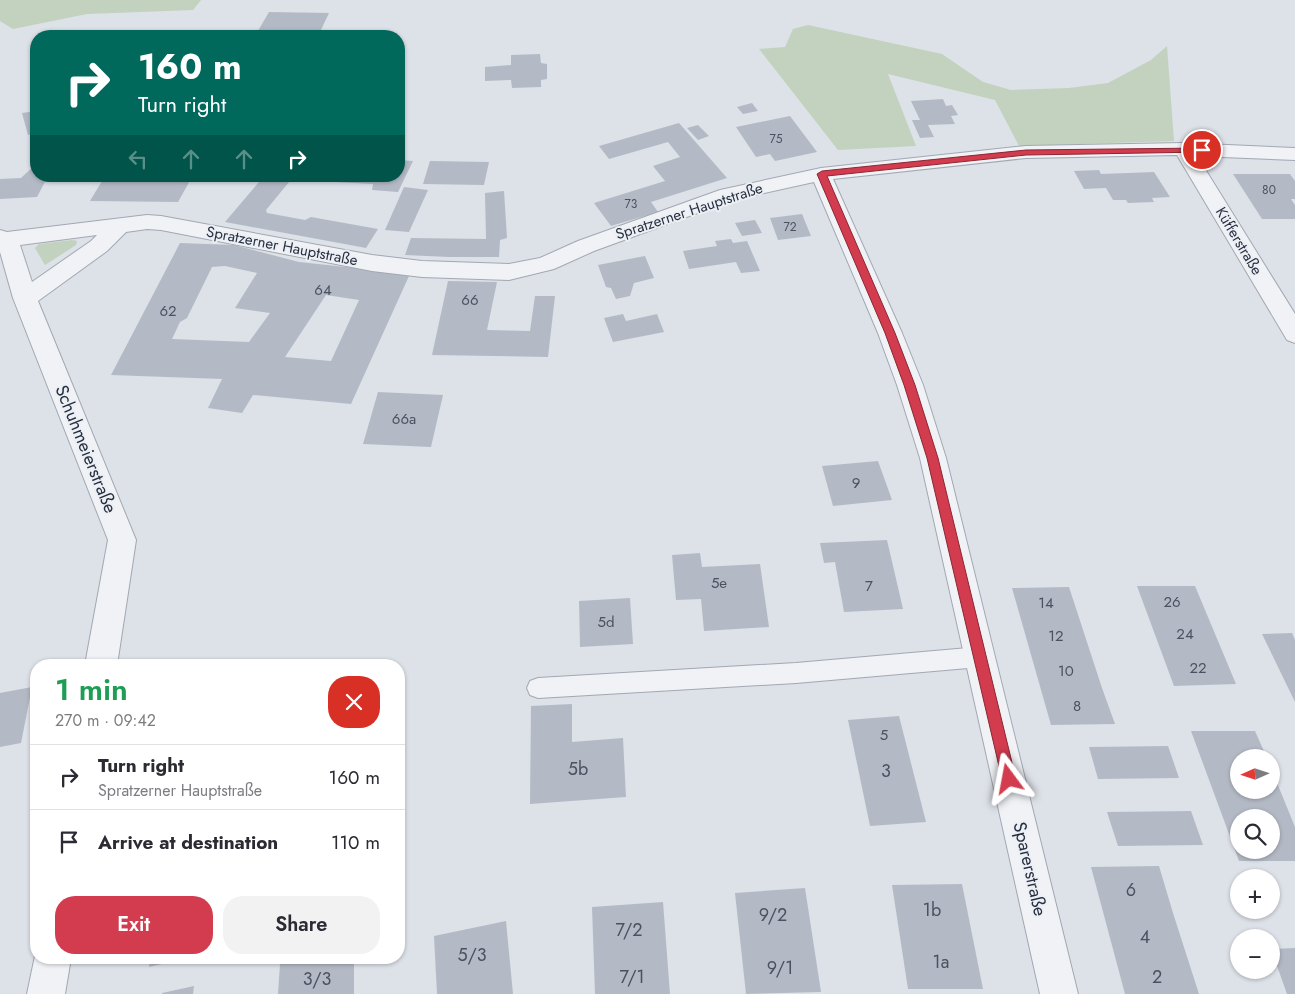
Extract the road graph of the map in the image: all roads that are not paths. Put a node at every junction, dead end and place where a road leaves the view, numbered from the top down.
1 (1183, 149) junction
2 (1295, 154) edge
3 (822, 174) junction
4 (121, 224) junction
5 (3, 238) edge
6 (26, 298) junction
7 (1295, 334) edge
8 (980, 657) junction
9 (102, 659) edge
10 (538, 688) dead end
11 (51, 964) edge
12 (46, 994) edge
13 (1059, 994) edge

1 - 2 street, Spratzerner Hauptstraße
1 - 3 street, Spratzerner Hauptstraße
1 - 7 street, Küfferstraße
3 - 4 street, Spratzerner Hauptstraße
3 - 8 street, Sparerstraße
4 - 5 street, Spratzerner Hauptstraße
4 - 6 street
5 - 6 street, Schuhmeierstraße
6 - 9 street, Schuhmeierstraße
8 - 10 lane
8 - 13 street, Sparerstraße
11 - 12 street

